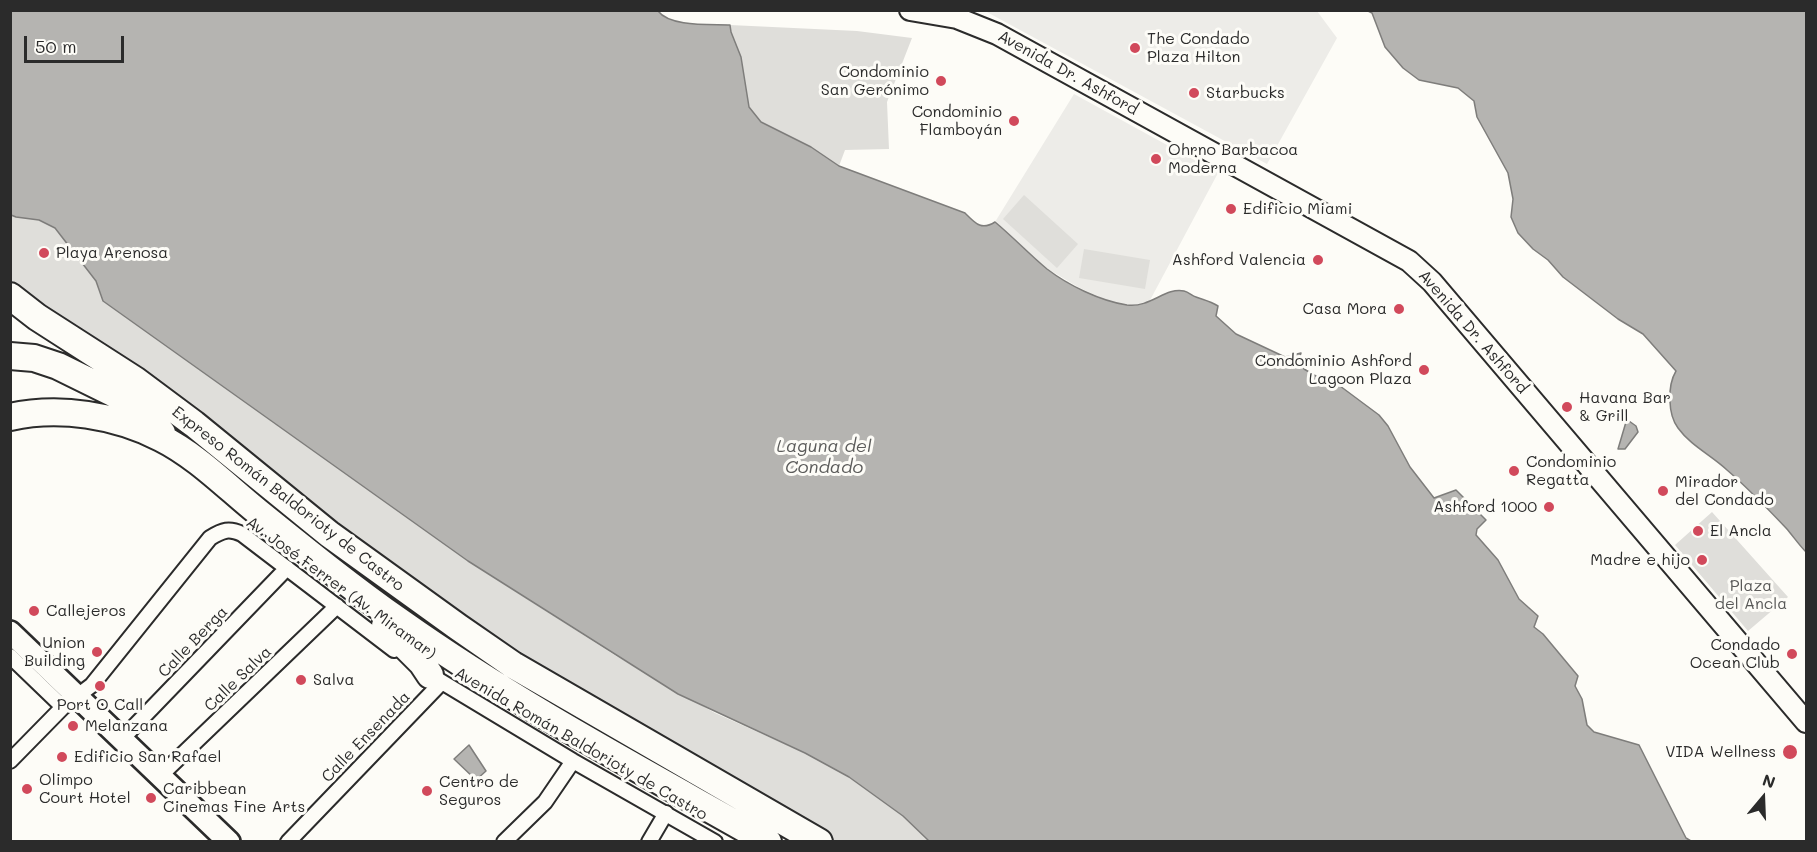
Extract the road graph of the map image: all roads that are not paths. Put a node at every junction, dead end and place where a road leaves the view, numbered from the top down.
1 (910, 10) edge
2 (10, 296) edge
3 (10, 356) edge
4 (10, 417) edge
5 (170, 443) junction
6 (287, 568) junction
7 (341, 577) junction
8 (337, 606) junction
9 (10, 632) edge
10 (10, 656) edge
11 (436, 678) junction
12 (70, 701) junction
13 (1806, 722) edge
14 (123, 738) junction
15 (10, 761) edge
16 (573, 761) junction
17 (161, 775) junction
18 (666, 813) junction
19 (229, 842) edge
20 (288, 842) edge
21 (504, 842) edge
22 (649, 842) edge
23 (715, 842) edge
24 (768, 842) edge
25 (819, 842) edge

1 - 13 street, Avenida Dr. Ashford
2 - 25 highway, Expreso Román Baldorioty de Castro
3 - 5 highway
4 - 5 highway, Expreso Román Baldorioty de Castro
5 - 7 highway, Expreso Román Baldorioty de Castro
6 - 8 street, Av. José Ferrer (Av. Miramar)
6 - 12 street, Av. José Ferrer (Av. Miramar)
6 - 14 street, Calle Berga
7 - 11 highway
7 - 24 highway, Expreso Román Baldorioty de Castro
8 - 11 street, Av. José Ferrer (Av. Miramar)
8 - 17 street, Calle Salva
9 - 12 main road
10 - 12 street
11 - 16 street, Avenida Román Baldorioty de Castro
11 - 20 street, Calle Ensenada
12 - 14 main road
12 - 15 street, Av. José Ferrer (Av. Miramar)
14 - 17 main road
16 - 18 street, Avenida Román Baldorioty de Castro
16 - 21 street
17 - 19 main road
18 - 22 street
18 - 23 street, Avenida Román Baldorioty de Castro

